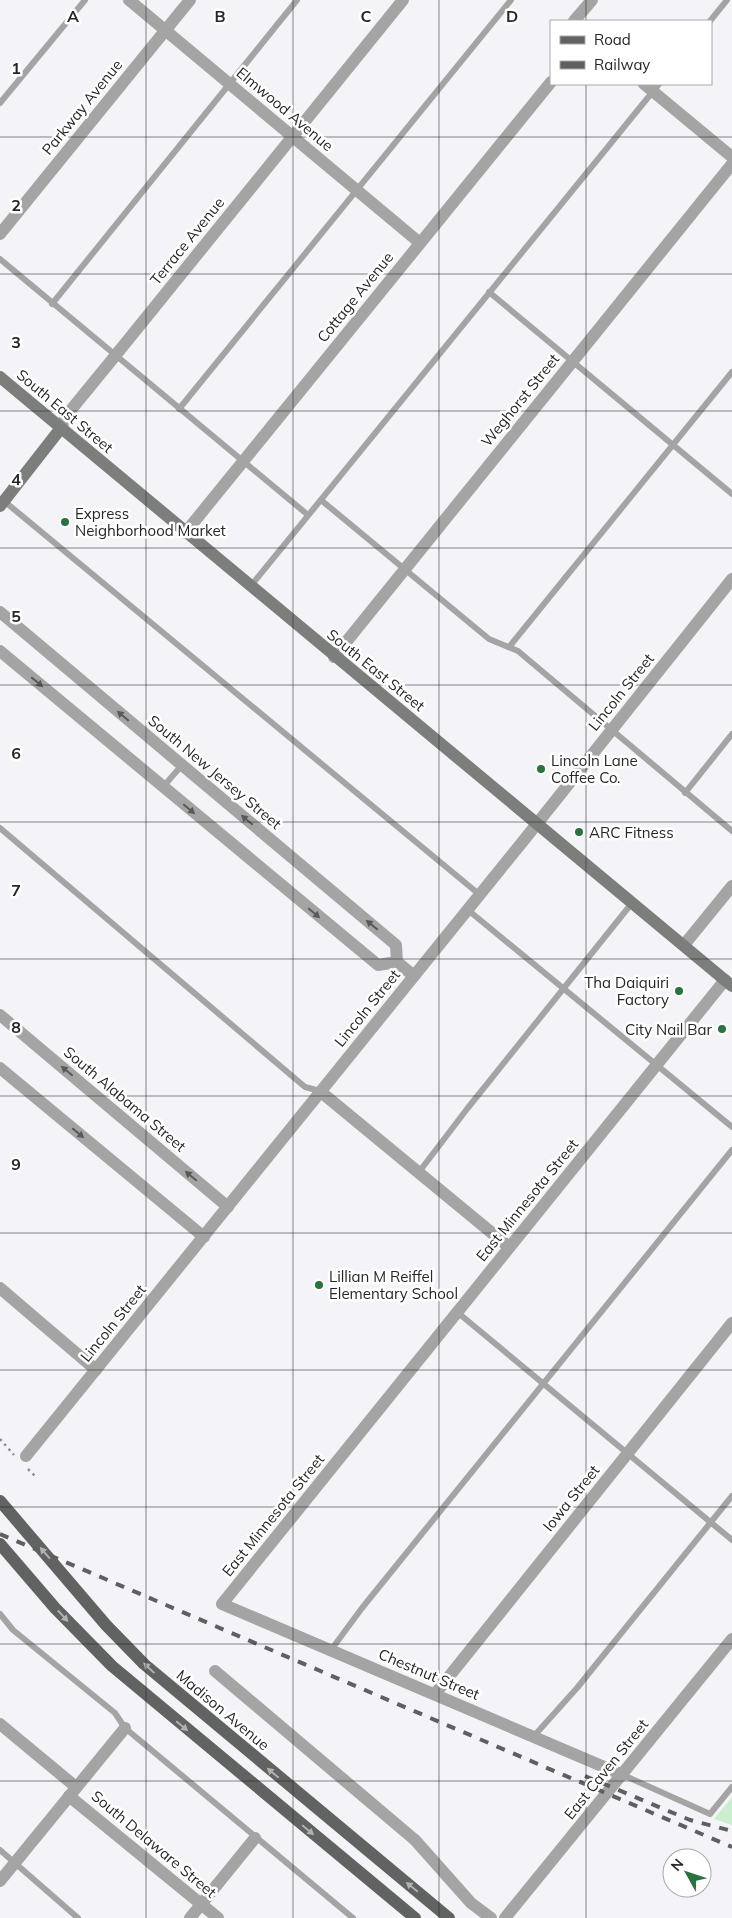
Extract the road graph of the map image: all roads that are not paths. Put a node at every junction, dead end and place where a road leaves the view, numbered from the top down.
1 (85, 0) edge
2 (129, 0) edge
3 (190, 0) edge
4 (297, 0) edge
5 (403, 0) edge
6 (511, 0) edge
7 (592, 0) edge
8 (727, 0) edge
9 (575, 20) edge
10 (711, 20) edge
11 (165, 30) junction
12 (229, 83) junction
13 (550, 83) edge
14 (652, 86) edge
15 (0, 103) edge
16 (292, 136) junction
17 (732, 157) edge
18 (732, 164) edge
19 (357, 190) junction
20 (0, 234) edge
21 (420, 243) junction
22 (0, 260) edge
23 (490, 292) junction
24 (52, 304) junction
25 (115, 356) junction
26 (573, 361) junction
27 (732, 372) edge
28 (0, 378) edge
29 (179, 409) junction
30 (60, 428) junction
31 (673, 445) junction
32 (243, 462) junction
33 (732, 494) edge
34 (321, 500) junction
35 (2, 504) edge
36 (308, 515) junction
37 (185, 533) junction
38 (404, 570) junction
39 (732, 579) edge
40 (250, 588) junction
41 (0, 612) edge
42 (510, 647) junction
43 (0, 651) edge
44 (334, 657) junction
45 (611, 730) junction
46 (732, 734) edge
47 (182, 765) junction
48 (163, 787) junction
49 (686, 793) junction
50 (537, 824) junction
51 (0, 828) edge
52 (732, 831) edge
53 (732, 886) edge
54 (480, 895) junction
55 (632, 903) junction
56 (468, 910) junction
57 (684, 945) junction
58 (397, 962) junction
59 (414, 976) junction
60 (728, 983) edge
61 (564, 989) junction
62 (0, 1015) edge
63 (656, 1065) junction
64 (0, 1068) edge
65 (321, 1092) junction
66 (732, 1127) edge
67 (732, 1150) edge
68 (419, 1172) junction
69 (228, 1207) junction
70 (204, 1238) junction
71 (509, 1247) junction
72 (0, 1288) edge
73 (457, 1312) junction
74 (732, 1323) edge
75 (96, 1370) junction
76 (543, 1384) junction
77 (628, 1453) junction
78 (26, 1456) dead end
79 (732, 1496) edge
80 (0, 1501) edge
81 (711, 1522) junction
82 (732, 1540) edge
83 (0, 1544) edge
84 (222, 1604) joint
85 (0, 1614) edge
86 (732, 1639) edge
87 (331, 1650) junction
88 (215, 1671) dead end
89 (435, 1694) junction
90 (0, 1724) edge
91 (125, 1728) junction
92 (534, 1736) junction
93 (623, 1774) junction
94 (732, 1787) edge
95 (73, 1791) junction
96 (256, 1838) junction
97 (0, 1850) edge
98 (14, 1863) junction
99 (0, 1881) edge
100 (201, 1905) junction
101 (78, 1918) edge
102 (190, 1918) edge
103 (218, 1918) edge
104 (353, 1918) edge
105 (415, 1918) edge
106 (450, 1918) edge
107 (491, 1918) edge
108 (505, 1918) edge

1 - 15 lane
2 - 11 street, Elmwood Avenue
3 - 11 street, Parkway Avenue
4 - 12 lane
5 - 16 street, Terrace Avenue
6 - 19 lane
7 - 9 street
8 - 10 lane
11 - 12 street, Elmwood Avenue
11 - 20 street, Parkway Avenue
12 - 16 street, Elmwood Avenue
12 - 24 lane
13 - 21 street, Cottage Avenue
14 - 17 street
14 - 23 lane
16 - 19 street, Elmwood Avenue
16 - 25 street, Terrace Avenue
18 - 26 street, Weghorst Street
19 - 21 street, Elmwood Avenue
19 - 29 lane
21 - 32 street, Cottage Avenue
22 - 24 lane
23 - 26 lane
23 - 34 lane
24 - 25 lane
25 - 29 lane
25 - 30 street, Terrace Avenue
26 - 31 lane
26 - 38 street, Weghorst Street
27 - 31 lane
28 - 30 main road, South East Street
29 - 32 lane
30 - 35 main road, Terrace Avenue
30 - 37 main road, South East Street
31 - 33 lane
31 - 42 lane
32 - 36 lane
32 - 37 street, Cottage Avenue
34 - 36 lane
34 - 38 lane
35 - 54 lane
36 - 40 lane
37 - 40 main road, South East Street
38 - 42 lane
38 - 44 street, Weghorst Street
39 - 45 street, Lincoln Street
40 - 44 main road, South East Street
47 -> 41 street, South New Jersey Street
42 - 45 lane
43 -> 48 street
44 - 50 main road, South East Street
45 - 49 lane
45 - 50 street, Lincoln Street
46 - 49 lane
47 - 48 lane
58 -> 47 street, South New Jersey Street
48 -> 58 street
49 - 52 lane
50 - 54 street, Lincoln Street
50 - 55 main road, South East Street
51 - 65 lane
53 - 57 street
54 - 56 street, Lincoln Street
55 - 57 main road, South East Street
55 - 61 lane
56 - 59 street, Lincoln Street
56 - 61 lane
57 - 60 main road, South East Street
58 - 59 street
59 - 65 street, Lincoln Street
60 - 63 street, East Minnesota Street
61 - 63 lane
61 - 68 lane
69 -> 62 street, South Alabama Street
63 - 66 lane
63 - 71 street, East Minnesota Street
64 -> 70 street
65 - 68 street
65 - 69 street, Lincoln Street
67 - 76 lane
68 - 71 street
69 - 70 street, Lincoln Street
70 - 75 street, Lincoln Street
71 - 73 street, East Minnesota Street
72 - 75 street
73 - 76 lane
73 - 84 street, East Minnesota Street
74 - 77 street, Iowa Street
75 - 78 street, Lincoln Street
76 - 77 lane
76 - 87 lane
77 - 81 lane
77 - 89 street, Iowa Street
79 - 81 lane
106 -> 80 main road, Madison Avenue
81 - 82 lane
81 - 92 lane
83 -> 105 main road
84 - 87 street, Chestnut Street
85 - 91 lane
86 - 93 street, East Caven Street
87 - 89 street, Chestnut Street
88 - 107 street
89 - 92 street, Chestnut Street
90 - 95 street, South Delaware Street
91 - 95 street
91 - 96 lane
92 - 93 street, Chestnut Street
93 - 94 lane
93 - 108 street, East Caven Street
95 - 98 street
95 - 100 street, South Delaware Street
96 - 100 street
96 - 104 lane
97 - 98 lane
98 - 99 street
98 - 101 lane
100 - 102 street
100 - 103 street, South Delaware Street

